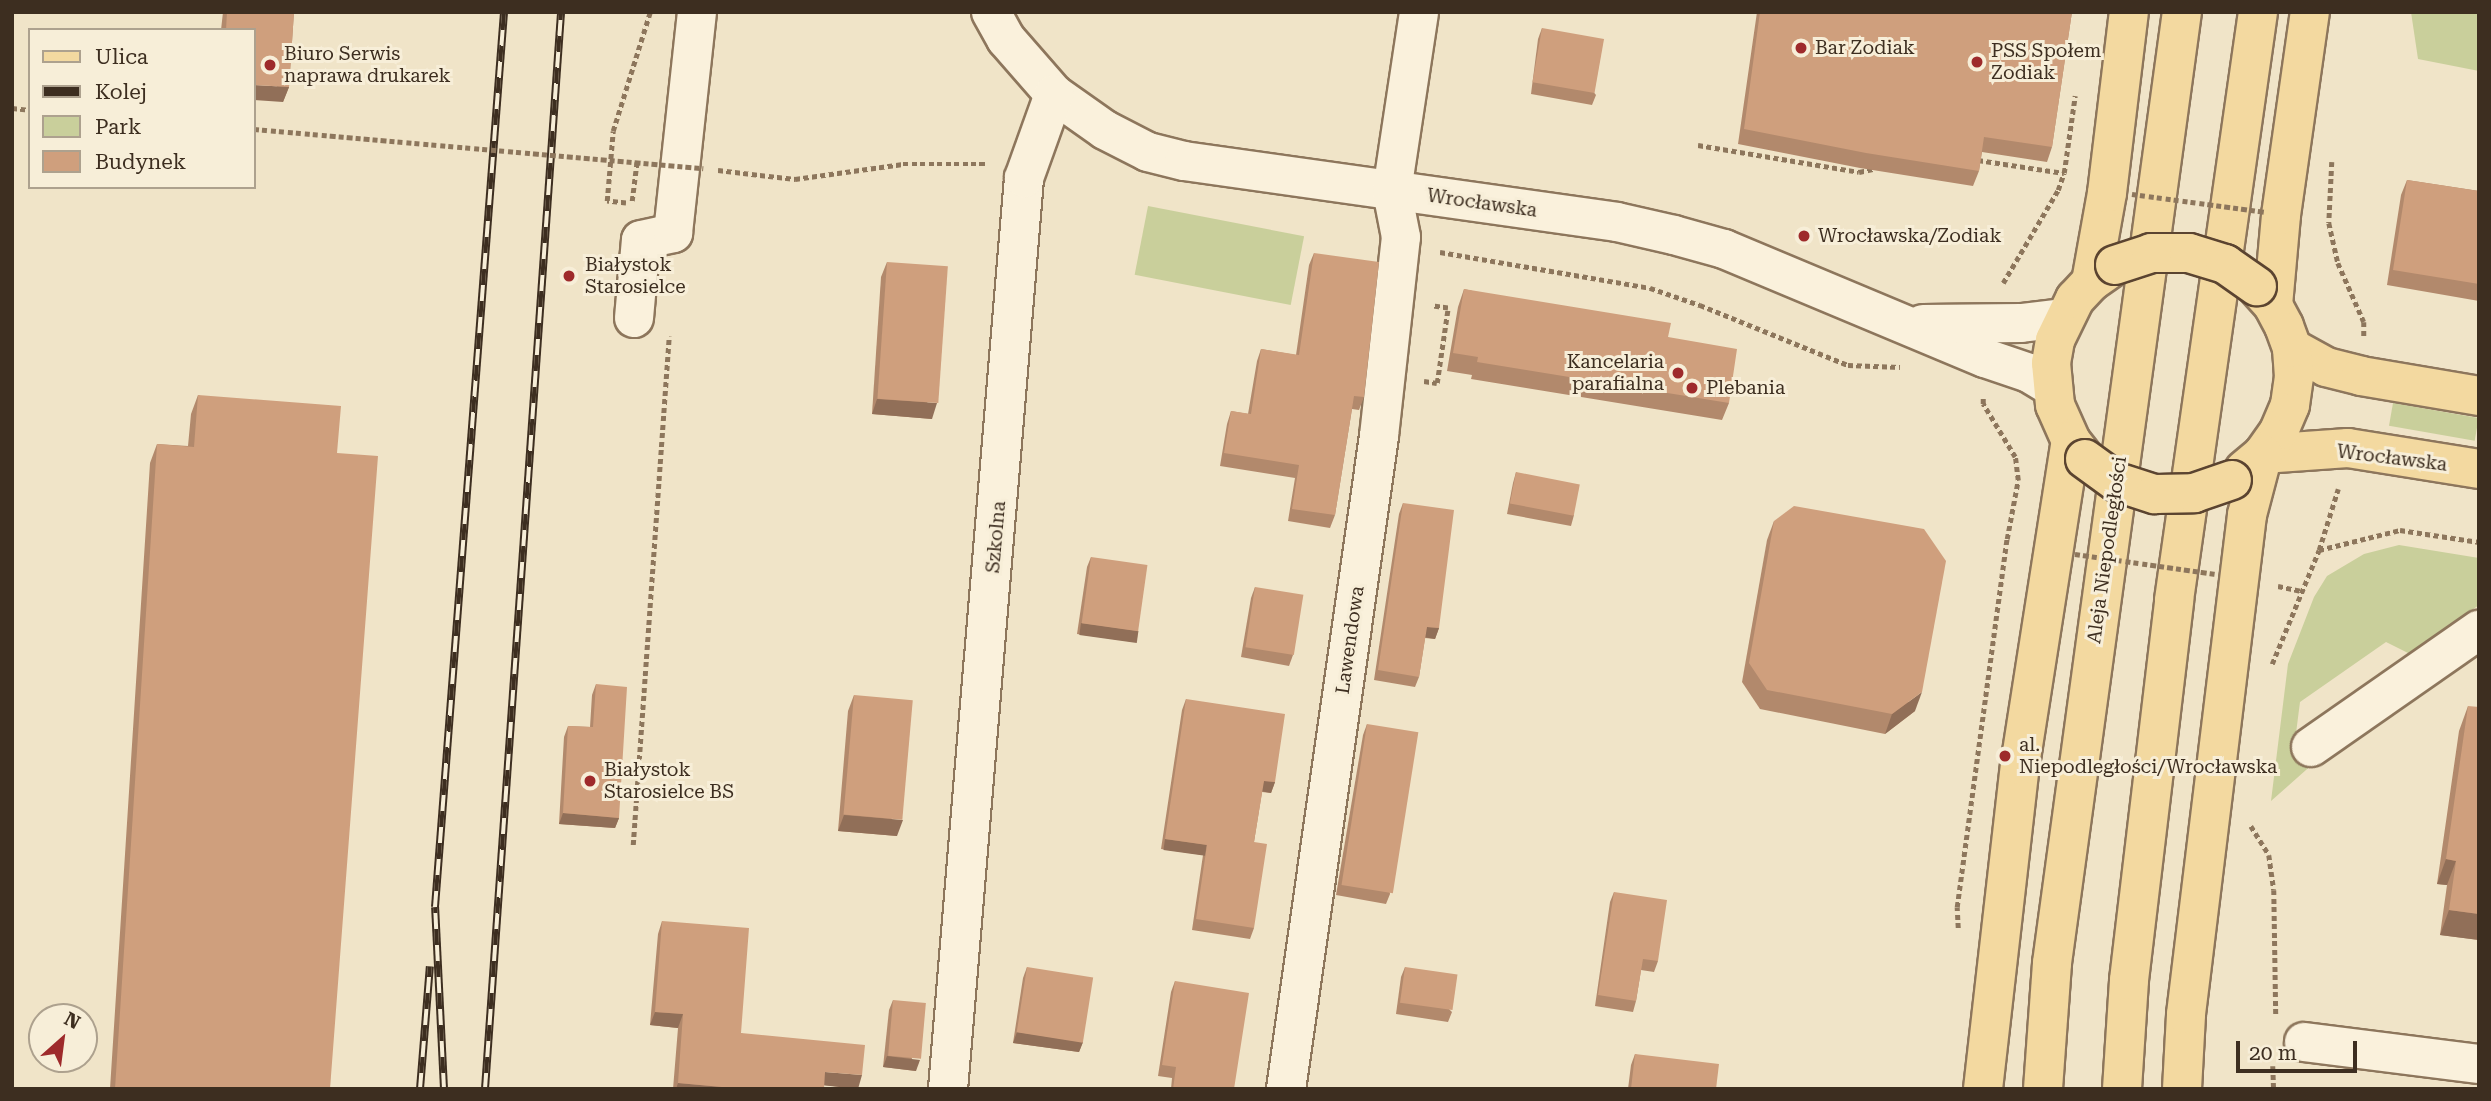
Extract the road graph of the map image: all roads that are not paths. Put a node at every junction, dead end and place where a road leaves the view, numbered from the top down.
1 (697, 12) edge
2 (991, 12) edge
3 (1419, 12) edge
4 (2129, 12) edge
5 (2182, 12) edge
6 (2258, 12) edge
7 (2310, 12) edge
8 (1054, 94) junction
9 (1392, 191) junction
10 (2103, 274) junction
11 (2265, 295) junction
12 (634, 318) road end
13 (2063, 318) junction
14 (1910, 325) junction
15 (2292, 348) junction
16 (2051, 386) junction
17 (2479, 396) edge
18 (2078, 450) junction
19 (2263, 454) junction
20 (2479, 470) edge
21 (2479, 630) edge
22 (2311, 747) dead end
23 (2285, 1038) road end
24 (2479, 1064) edge
25 (948, 1089) edge
26 (1286, 1089) edge
27 (1983, 1089) edge
28 (2043, 1089) edge
29 (2122, 1089) edge
30 (2182, 1089) edge

1 - 12 street
2 - 8 street
3 - 9 street, Lawendowa
4 - 10 main road
5 - 28 main road, Aleja Niepodległości
6 - 29 main road
7 - 11 main road
8 - 9 street, Wrocławska
8 - 25 street, Szkolna
9 - 14 street, Wrocławska
9 - 26 street, Lawendowa
10 - 11 main road, bridge
10 - 13 main road
11 - 15 main road
13 - 14 street, Wrocławska
13 - 16 main road
14 - 16 street, Wrocławska
15 - 17 main road
15 - 19 main road
16 - 18 main road
18 - 19 main road, bridge
18 - 27 main road
19 - 20 main road, Wrocławska
19 - 30 main road
21 - 22 street
23 - 24 street

